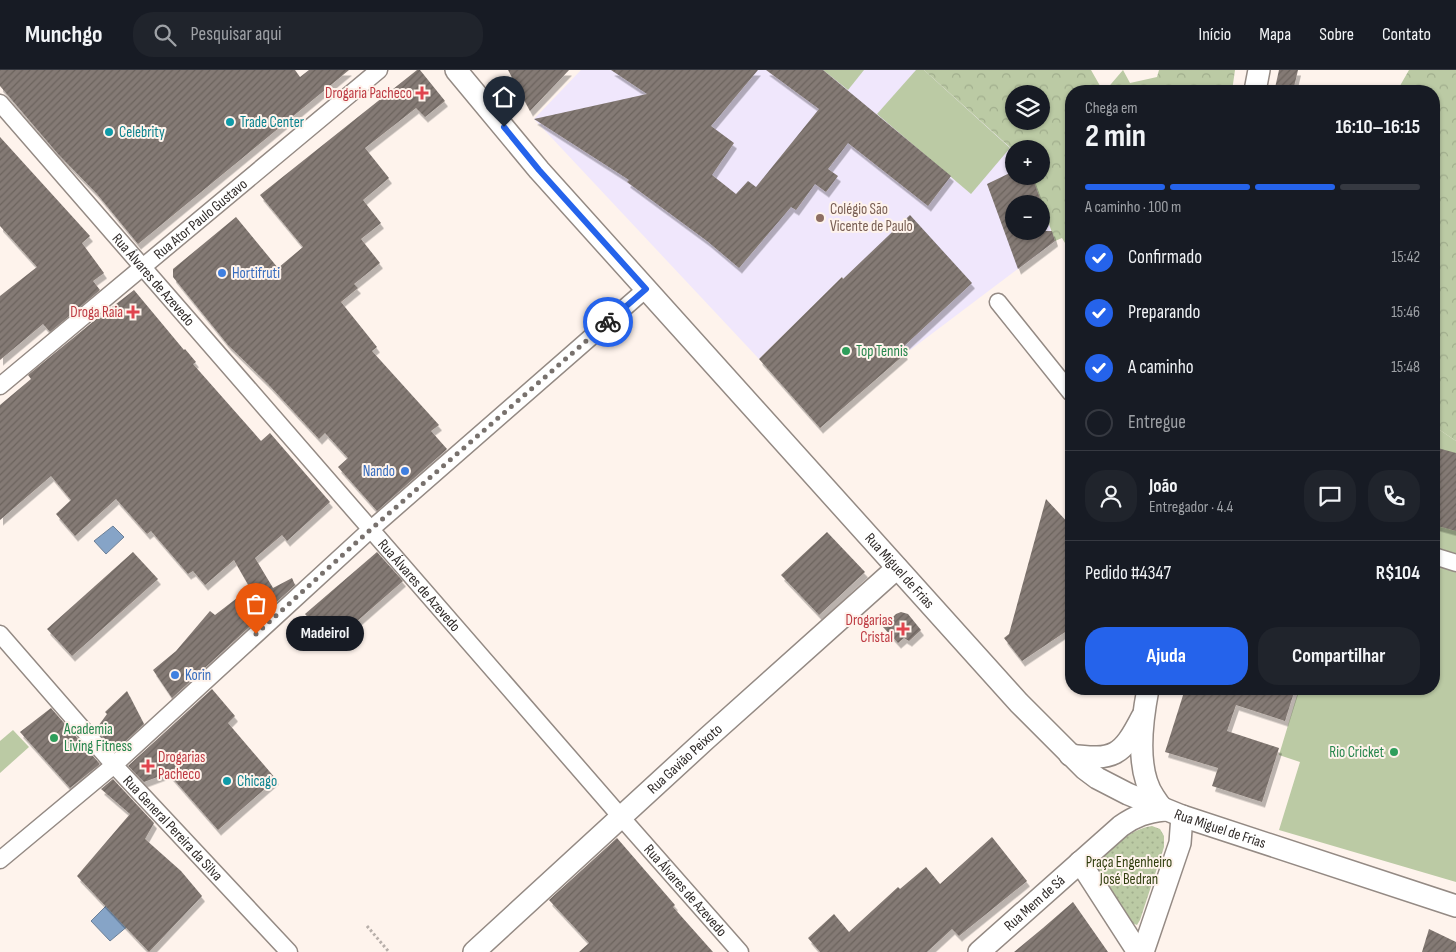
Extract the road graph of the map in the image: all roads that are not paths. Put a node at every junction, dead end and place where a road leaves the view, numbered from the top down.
1 (379, 70) edge
2 (456, 70) edge
3 (1259, 70) edge
4 (1256, 85) edge
5 (0, 103) edge
6 (142, 268) junction
7 (646, 289) junction
8 (998, 302) dead end
9 (0, 386) edge
10 (1065, 386) edge
11 (370, 530) junction
12 (1440, 558) edge
13 (1456, 563) edge
14 (897, 568) junction
15 (0, 634) edge
16 (1147, 695) edge
17 (1142, 717) junction
18 (1070, 755) junction
19 (114, 765) junction
20 (1173, 813) junction
21 (621, 817) junction
22 (0, 860) edge
23 (1080, 862) junction
24 (1456, 906) edge
25 (289, 952) edge
26 (474, 952) edge
27 (740, 952) edge
28 (979, 952) edge
29 (1138, 952) edge
30 (1143, 952) edge

1 - 6 street, Rua Ator Paulo Gustavo
2 - 7 main road, Rua Miguel de Frias
3 - 4 main road
5 - 6 street, Rua Álvares de Azevedo
6 - 9 street, Rua Ator Paulo Gustavo
6 - 11 street, Rua Álvares de Azevedo
7 - 11 street
7 - 14 main road, Rua Miguel de Frias
8 - 10 street
11 - 19 street
11 - 21 street, Rua Álvares de Azevedo
12 - 13 street
14 - 18 main road, Rua Miguel de Frias
14 - 21 main road, Rua Gavião Peixoto
15 - 19 street, Rua General Pereira da Silva
16 - 17 main road
17 - 18 main road
17 - 20 main road
18 - 20 main road, Rua Miguel de Frias
19 - 22 street
19 - 25 street, Rua General Pereira da Silva
20 - 23 main road, Rua Mem de Sá
20 - 24 main road, Rua Miguel de Frias
20 - 30 main road
21 - 26 main road, Rua Gavião Peixoto
21 - 27 street, Rua Álvares de Azevedo
23 - 28 main road, Rua Mem de Sá
23 - 29 main road

